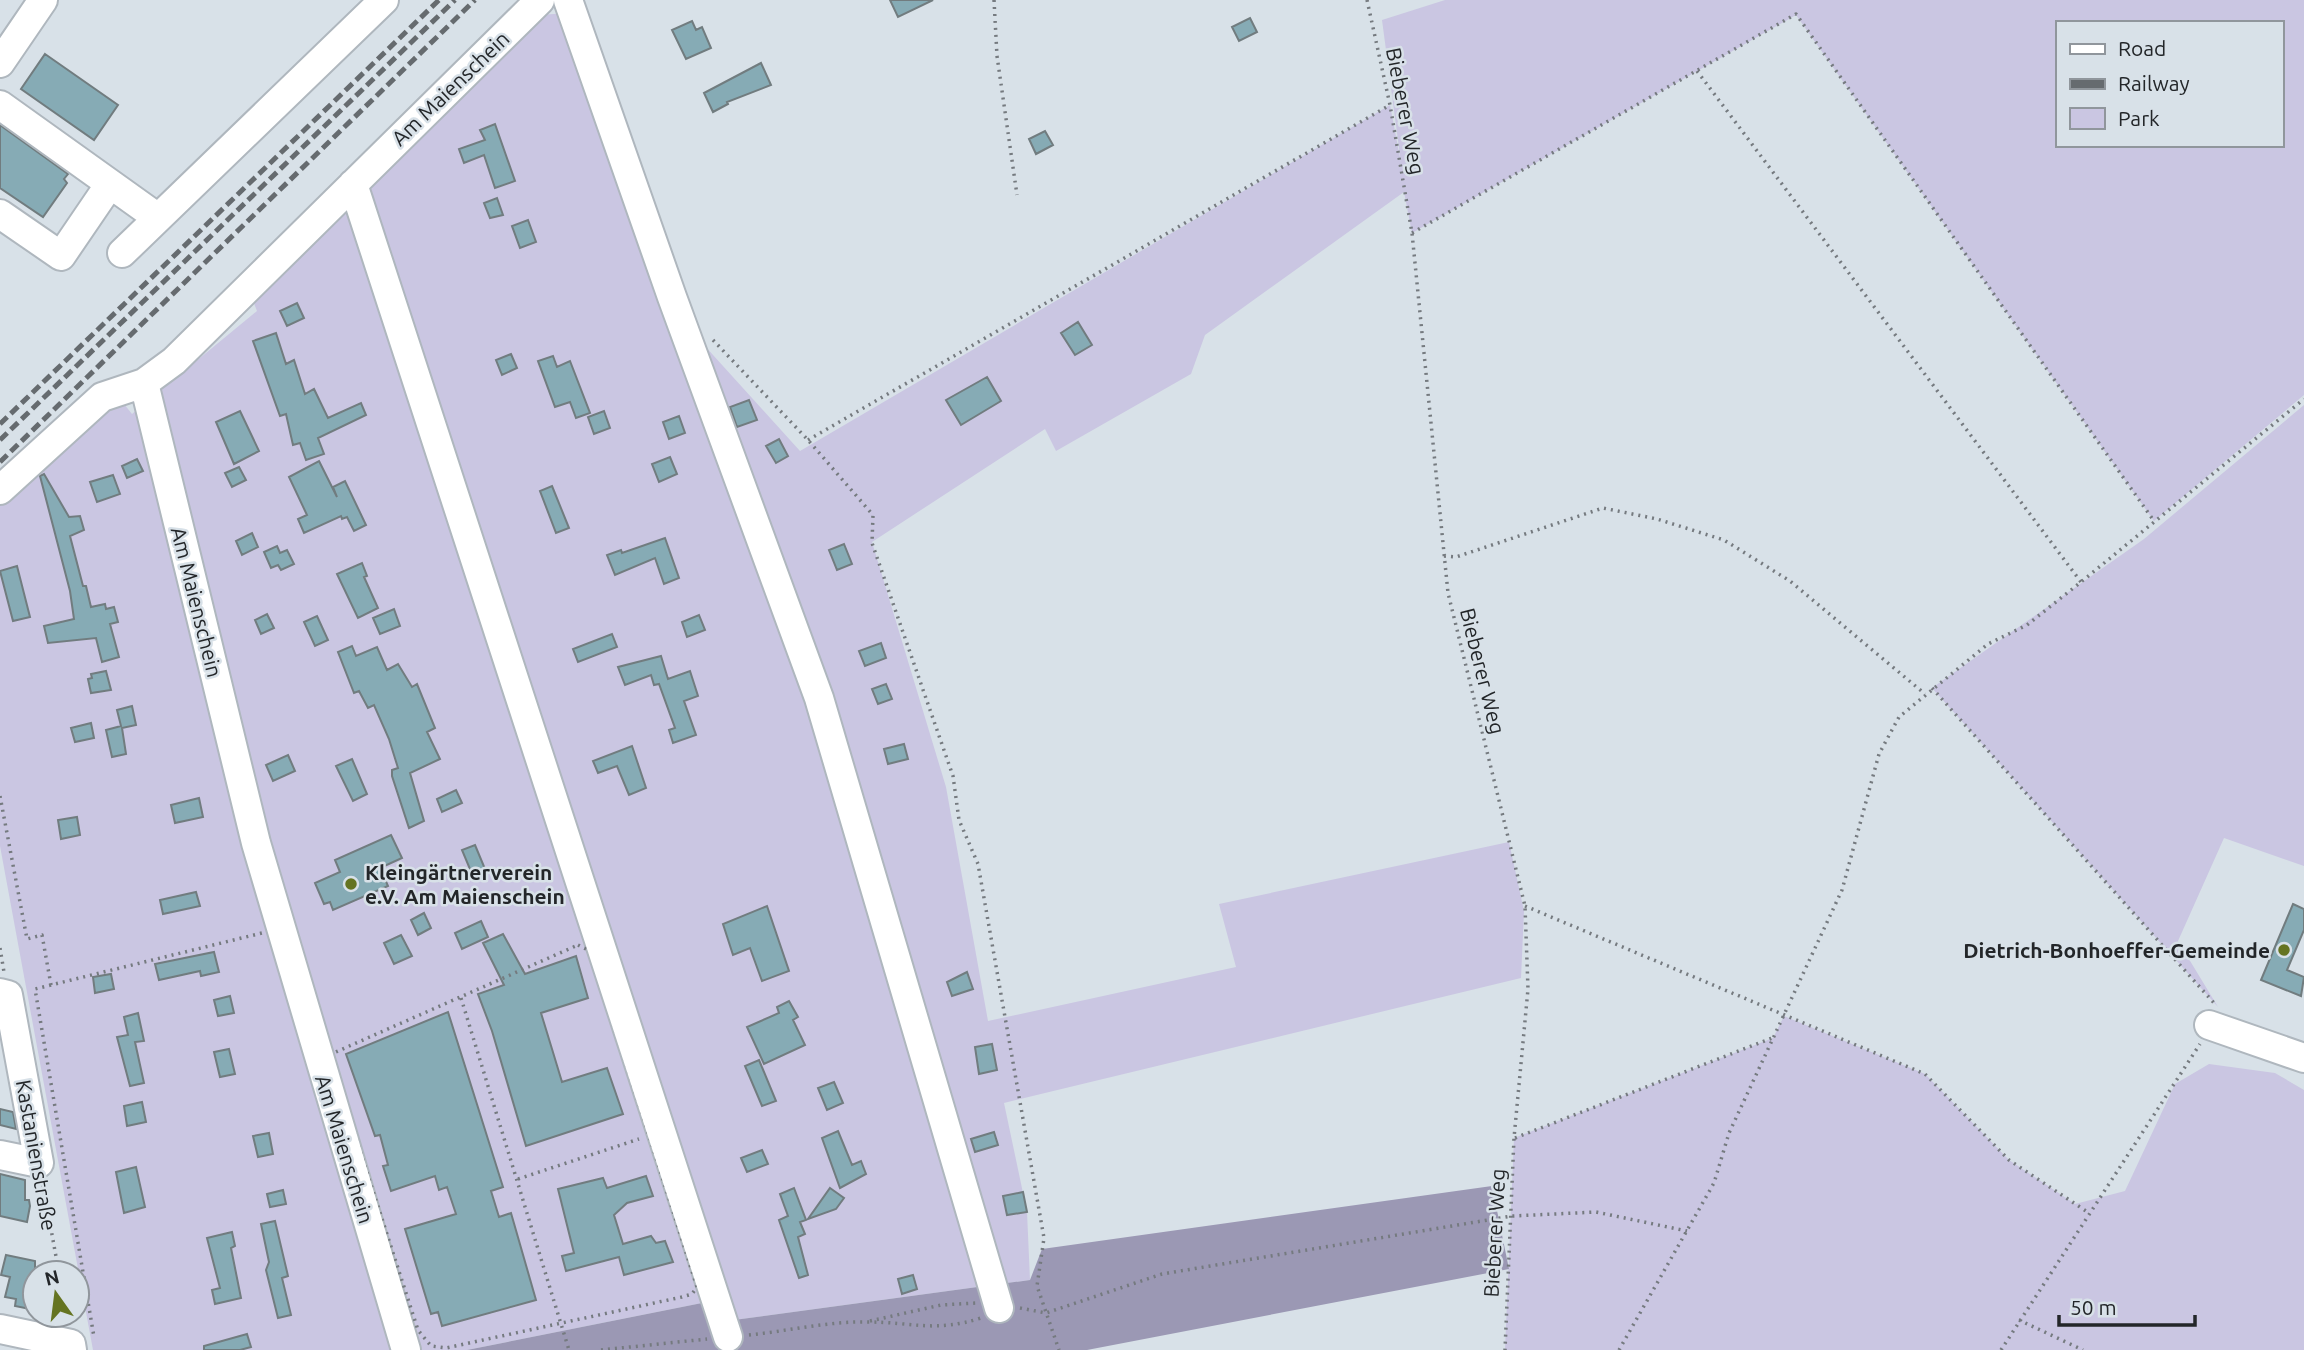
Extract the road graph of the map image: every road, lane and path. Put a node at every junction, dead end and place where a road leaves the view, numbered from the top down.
1 (43, 0) edge
2 (384, 0) edge
3 (540, 0) edge
4 (568, 0) edge
5 (994, 0) edge
6 (1367, 0) edge
7 (0, 62) edge
8 (1697, 71) junction
9 (0, 105) edge
10 (1390, 106) junction
11 (110, 184) junction
12 (353, 184) junction
13 (1017, 195) dead end
14 (0, 214) edge
15 (158, 218) junction
16 (1412, 233) junction
17 (122, 253) dead end
18 (708, 335) dead end
19 (144, 383) junction
20 (2304, 399) edge
21 (808, 440) junction
22 (0, 490) edge
23 (2154, 521) junction
24 (1444, 556) junction
25 (2081, 582) junction
26 (1932, 688) junction
27 (1924, 694) junction
28 (0, 796) edge
29 (1525, 906) junction
30 (281, 929) junction
31 (51, 985) junction
32 (4, 994) edge
33 (461, 998) junction
34 (1784, 1016) junction
35 (2209, 1026) junction
36 (1774, 1038) junction
37 (2301, 1055) edge
38 (650, 1135) junction
39 (1514, 1138) junction
40 (0, 1155) edge
41 (39, 1163) junction
42 (518, 1179) junction
43 (2090, 1213) junction
44 (1512, 1216) junction
45 (1687, 1231) junction
46 (56, 1259) edge
47 (997, 1309) junction
48 (1046, 1313) junction
49 (2019, 1320) junction
50 (561, 1321) junction
51 (868, 1322) junction
52 (0, 1329) edge
53 (728, 1337) junction
54 (80, 1348) edge
55 (406, 1350) edge
56 (569, 1350) edge
57 (601, 1350) edge
58 (1059, 1350) edge
59 (1505, 1350) edge
60 (1619, 1350) edge
61 (2001, 1350) edge
62 (2083, 1350) edge

1 - 7 street
2 - 15 street
3 - 12 street, Am Maienschein
4 - 47 street
5 - 13 path
6 - 10 path, Bieberer Weg
8 - 16 path
8 - 23 path
8 - 25 path
9 - 11 street
10 - 16 path, Bieberer Weg
10 - 21 path
11 - 14 street
11 - 15 street
12 - 19 street, Am Maienschein
12 - 53 street
15 - 17 street
16 - 24 path, Bieberer Weg
18 - 21 path
19 - 22 street
19 - 30 street, Am Maienschein
20 - 23 path
21 - 48 path
23 - 25 path
24 - 27 path
24 - 29 path, Bieberer Weg
25 - 26 path
26 - 27 path
26 - 35 path
27 - 34 path
28 - 31 path
29 - 34 path
29 - 39 path, Bieberer Weg
30 - 31 path
30 - 55 street, Am Maienschein
31 - 54 path
32 - 41 street, Kastanienstraße
33 - 38 path
33 - 42 path
33 - 50 path
34 - 36 path
34 - 43 path
35 - 37 street
35 - 43 path
36 - 39 path
36 - 45 path
38 - 42 path
38 - 50 path
39 - 44 path, Bieberer Weg
40 - 41 street
41 - 46 path, Kastanienstraße
42 - 50 path
43 - 49 path
44 - 45 path
44 - 48 path
44 - 59 path, Bieberer Weg
45 - 60 path
47 - 48 path
47 - 51 path
47 - 51 path
48 - 58 path
49 - 61 path
49 - 62 path
50 - 56 path
51 - 53 path
52 - 54 street
53 - 57 path

